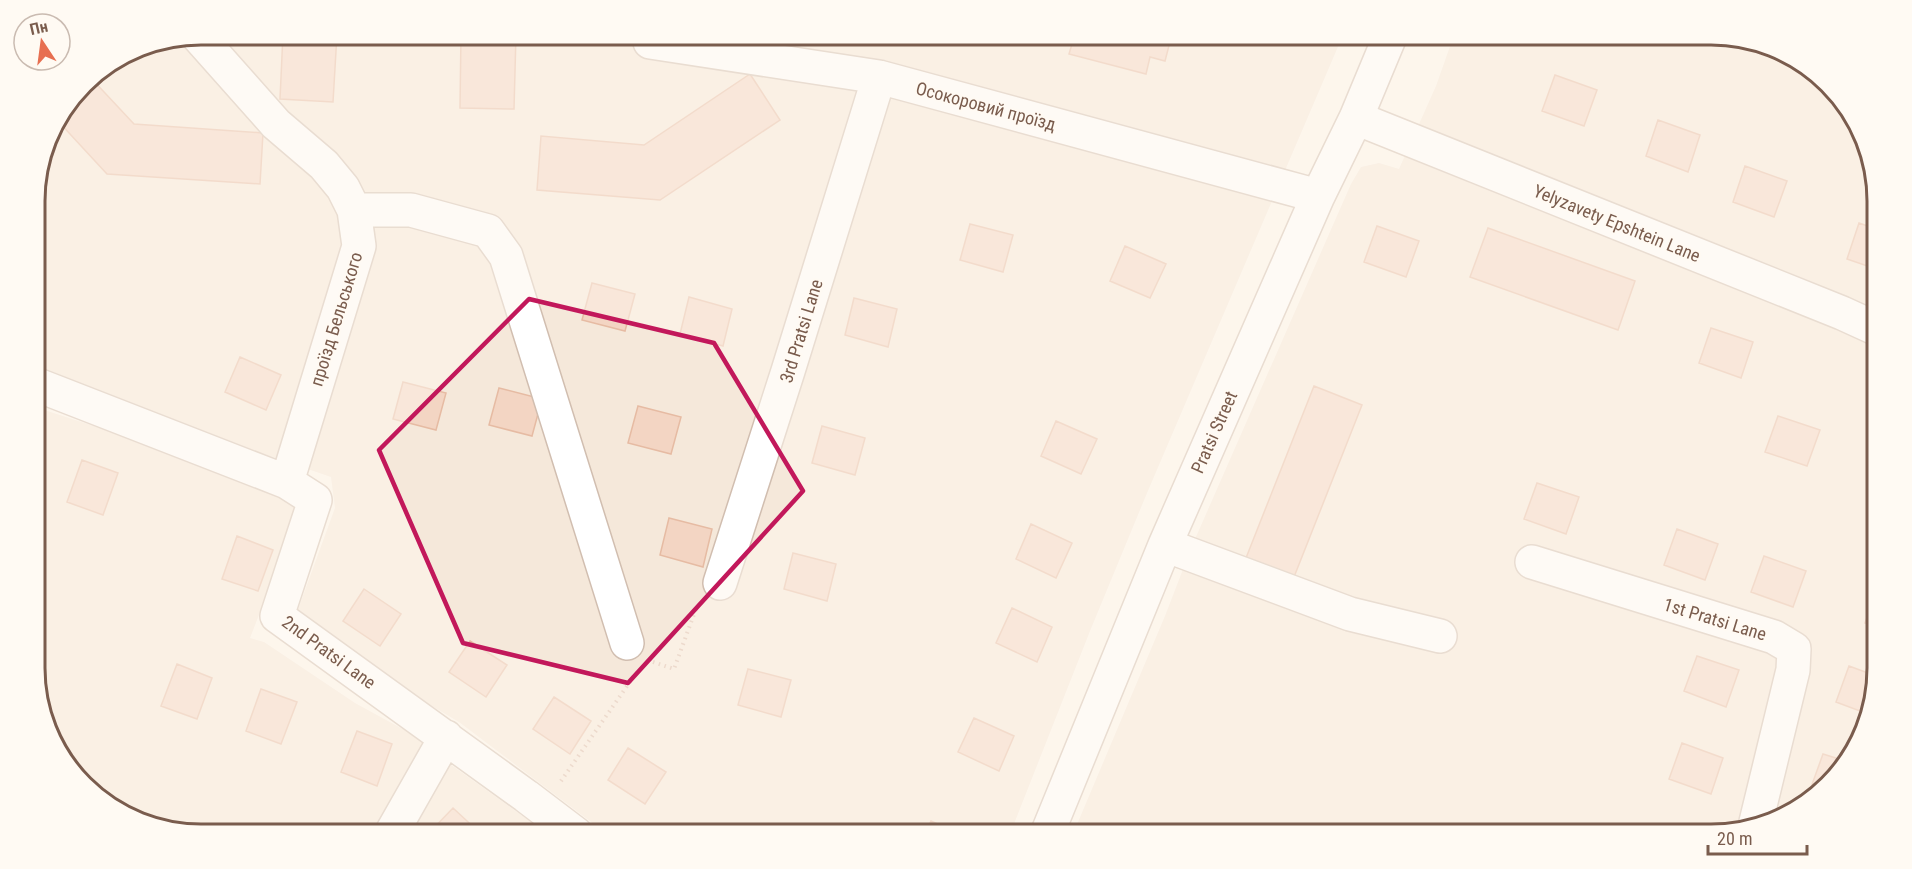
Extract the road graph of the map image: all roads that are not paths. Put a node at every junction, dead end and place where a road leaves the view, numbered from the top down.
1 (206, 45) edge
2 (670, 45) edge
3 (1386, 45) edge
4 (879, 77) junction
5 (1356, 118) junction
6 (1318, 196) junction
7 (354, 210) junction
8 (1867, 325) edge
9 (45, 388) edge
10 (287, 482) junction
11 (1165, 544) junction
12 (1532, 562) dead end
13 (720, 583) road end
14 (1440, 636) dead end
15 (637, 657) road end
16 (446, 737) junction
17 (1757, 817) edge
18 (397, 824) edge
19 (563, 824) edge
20 (1051, 824) edge

1 - 7 street, проїзд Бельського
2 - 4 street, Осокоровий проїзд
3 - 5 street, Pratsi Street
4 - 6 street, Осокоровий проїзд
4 - 13 street, 3rd Pratsi Lane
5 - 6 street, Pratsi Street
5 - 8 street, Yelyzavety Epshtein Lane
6 - 11 street, Pratsi Street
7 - 10 street, проїзд Бельського
7 - 15 street
9 - 10 street, 2nd Pratsi Lane
10 - 16 street, 2nd Pratsi Lane
11 - 14 street
11 - 20 street, Pratsi Street
12 - 17 street, 1st Pratsi Lane
16 - 18 street
16 - 19 street, 2nd Pratsi Lane

